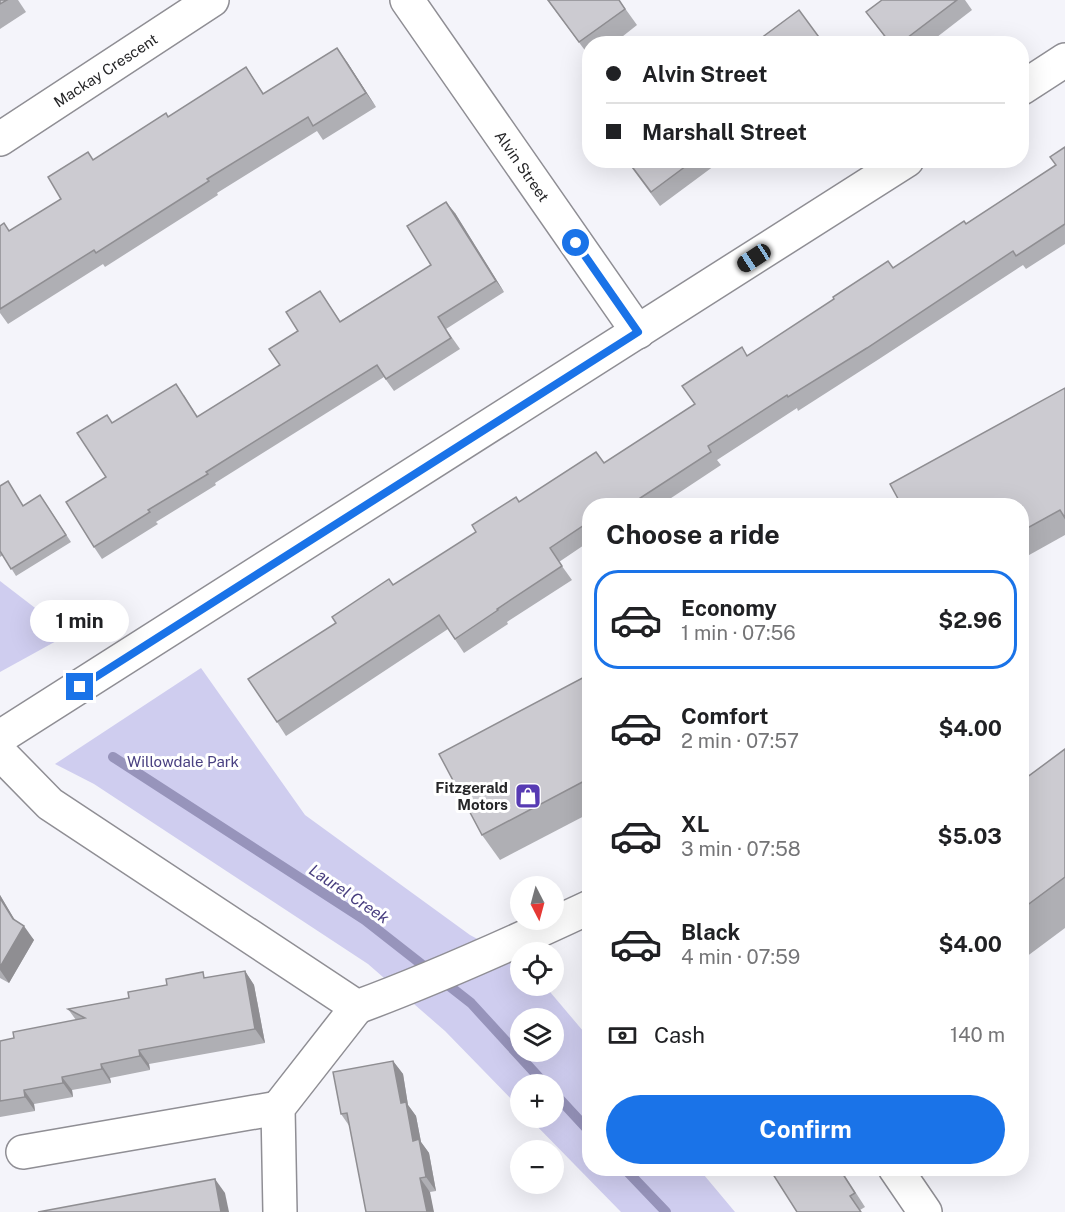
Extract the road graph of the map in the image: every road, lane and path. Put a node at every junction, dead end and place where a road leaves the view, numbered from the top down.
1 (212, 0) edge
2 (407, 0) edge
3 (1065, 60) edge
4 (1029, 83) edge
5 (0, 139) edge
6 (894, 168) edge
7 (638, 332) junction
8 (0, 737) edge
9 (0, 753) edge
10 (582, 911) edge
11 (357, 1007) junction
12 (278, 1107) junction
13 (23, 1152) dead end
14 (901, 1176) edge
15 (280, 1212) edge
16 (925, 1212) edge

1 - 5 street, Mackay Crescent
2 - 7 street, Alvin Street
3 - 4 street
6 - 7 street
7 - 8 street
9 - 11 street
10 - 11 street
11 - 12 street
12 - 13 street
12 - 15 street
14 - 16 street

